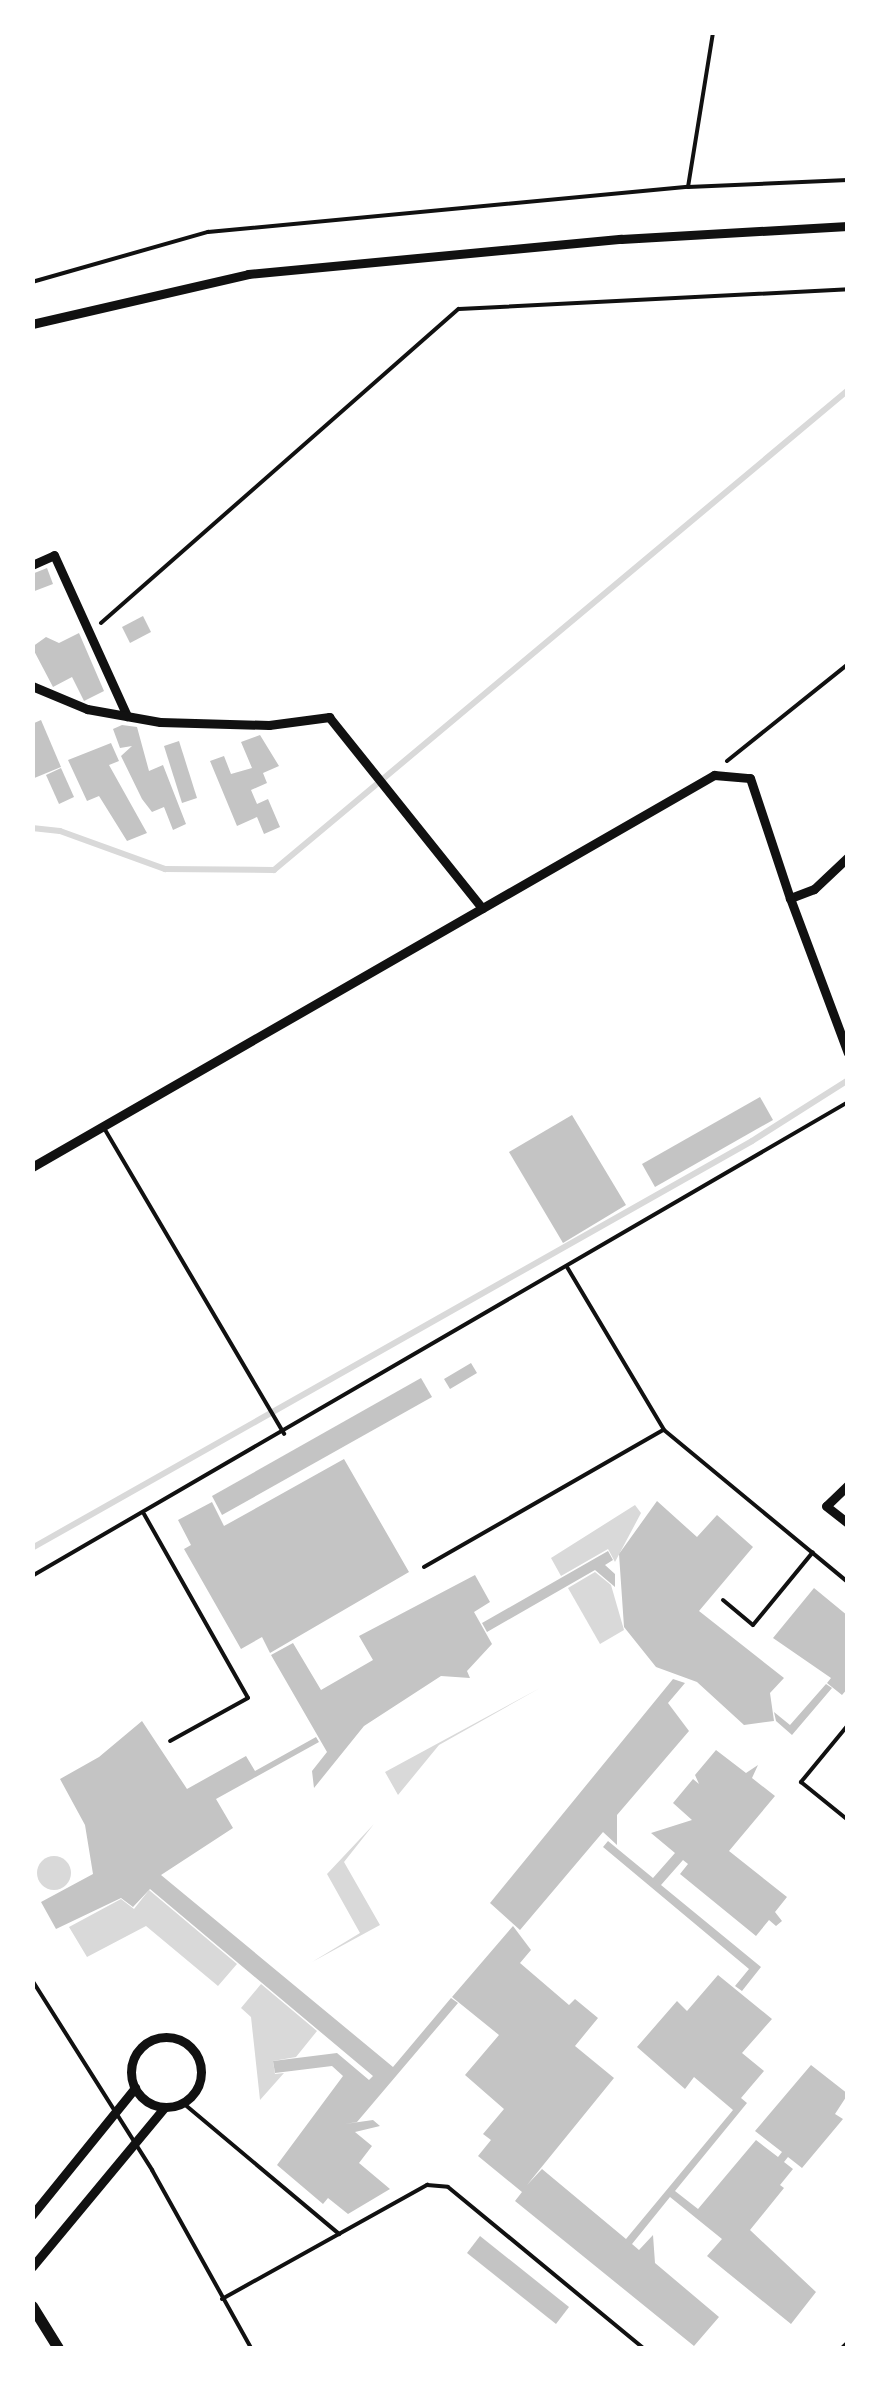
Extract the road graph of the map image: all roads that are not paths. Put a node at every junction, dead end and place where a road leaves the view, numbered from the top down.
1 (848, 226) edge
2 (32, 324) edge
3 (32, 565) edge
4 (32, 686) edge
5 (127, 716) junction
6 (848, 857) edge
7 (790, 898) junction
8 (482, 908) junction
9 (848, 1053) edge
10 (848, 1102) edge
11 (103, 1127) junction
12 (32, 1167) edge
13 (566, 1267) junction
14 (664, 1430) junction
15 (284, 1434) junction
16 (848, 1485) edge
17 (143, 1514) junction
18 (848, 1524) edge
19 (813, 1552) junction
20 (424, 1568) dead end
21 (32, 1576) edge
22 (848, 1582) edge
23 (723, 1600) dead end
24 (848, 1725) edge
25 (170, 1741) dead end
26 (848, 1820) edge
27 (32, 1980) edge
28 (135, 2088) junction
29 (183, 2103) junction
30 (164, 2107) junction
31 (114, 2114) junction
32 (134, 2143) junction
33 (32, 2215) edge
34 (339, 2234) junction
35 (32, 2267) edge
36 (222, 2300) junction
37 (32, 2306) edge
38 (848, 2342) edge
39 (58, 2348) edge
40 (251, 2348) edge
41 (643, 2348) edge
42 (842, 2348) edge

1 - 2 street
3 - 5 street
4 - 5 street
5 - 8 street
6 - 7 street
7 - 8 street
7 - 9 street
8 - 11 street
10 - 13 lane
11 - 12 street
11 - 15 lane
13 - 14 lane
13 - 15 lane
14 - 19 lane
14 - 20 lane
15 - 17 lane
16 - 18 street
17 - 21 lane
17 - 25 lane
19 - 22 lane
19 - 23 lane
24 - 26 lane
27 - 31 lane
28 - 29 street
28 - 30 street
28 - 31 street
29 - 30 street
29 - 34 lane
30 - 32 street
31 - 32 lane
31 - 33 street
32 - 35 street
32 - 36 lane
34 - 36 lane
34 - 41 lane
36 - 40 lane
37 - 39 main road
38 - 42 lane

